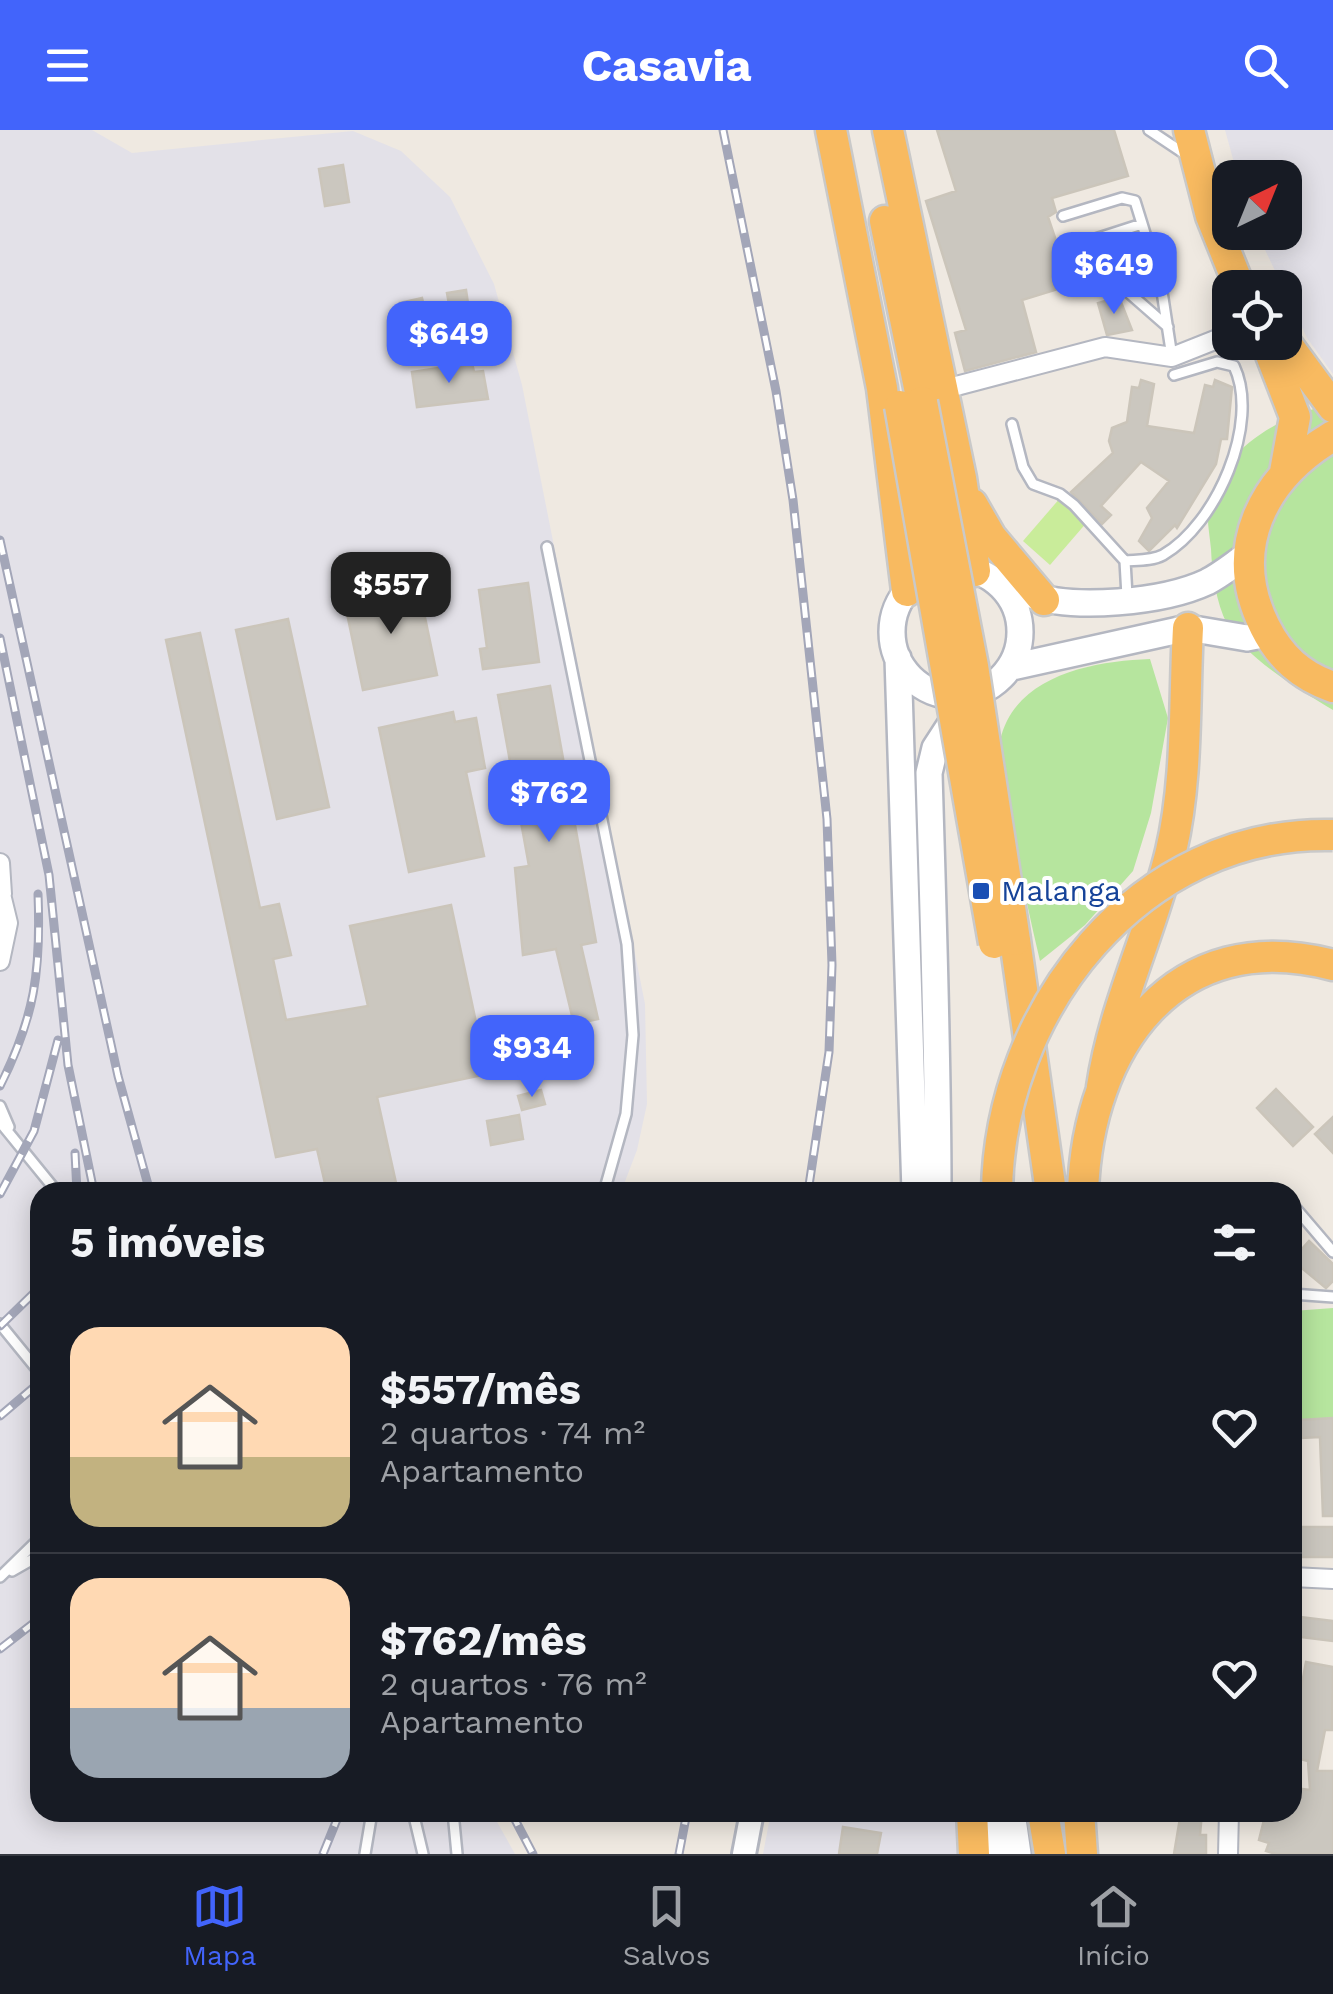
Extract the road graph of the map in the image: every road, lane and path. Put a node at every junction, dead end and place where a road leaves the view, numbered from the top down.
1 (831, 130) edge
2 (846, 130) edge
3 (867, 130) edge
4 (888, 130) edge
5 (1148, 130) edge
6 (1209, 130) edge
7 (1192, 145) edge
8 (1217, 160) edge
9 (1063, 216) dead end
10 (1142, 224) junction
11 (1232, 270) edge
12 (1168, 327) junction
13 (1212, 344) edge
14 (1273, 360) edge
15 (1298, 360) edge
16 (1173, 366) junction
17 (921, 400) junction
18 (1333, 407) edge
19 (1012, 424) dead end
20 (1333, 436) edge
21 (1286, 472) junction
22 (961, 478) junction
23 (547, 548) dead end
24 (1246, 556) junction
25 (1125, 561) junction
26 (986, 576) junction
27 (907, 591) junction
28 (1127, 599) junction
29 (1044, 600) junction
30 (1188, 628) junction
31 (1268, 634) junction
32 (898, 658) junction
33 (1012, 668) junction
34 (1333, 688) edge
35 (969, 694) junction
36 (1333, 835) edge
37 (0, 863) edge
38 (1, 892) edge
39 (1005, 941) junction
40 (1, 961) edge
41 (1333, 965) edge
42 (1102, 1087) junction
43 (0, 1106) edge
44 (0, 1122) edge
45 (14, 1139) junction
46 (48, 1182) edge
47 (607, 1182) edge
48 (915, 1182) edge
49 (938, 1182) edge
50 (997, 1182) edge
51 (1030, 1182) edge
52 (1049, 1182) edge
53 (1084, 1182) edge
54 (1302, 1216) edge
55 (1333, 1252) edge
56 (1302, 1295) edge
57 (1333, 1297) edge
58 (0, 1324) edge
59 (30, 1361) edge
60 (30, 1548) edge
61 (30, 1560) edge
62 (0, 1577) edge
63 (1302, 1577) edge
64 (1333, 1579) edge
65 (370, 1822) edge
66 (415, 1822) edge
67 (454, 1822) edge
68 (750, 1822) edge
69 (972, 1822) edge
70 (991, 1822) edge
71 (1013, 1822) edge
72 (1045, 1822) edge
73 (1060, 1822) edge
74 (1080, 1822) edge
75 (1229, 1822) edge
76 (364, 1854) edge
77 (423, 1854) edge
78 (457, 1854) edge
79 (744, 1854) edge
80 (974, 1854) edge
81 (996, 1854) edge
82 (1018, 1854) edge
83 (1050, 1854) edge
84 (1061, 1854) edge
85 (1082, 1854) edge
86 (1228, 1854) edge

1 - 27 highway
2 - 17 highway
3 - 17 highway
4 - 17 highway
5 - 7 lane
6 - 8 highway
7 - 11 highway
9 - 10 lane
10 - 12 lane
10 - 12 lane
12 - 16 lane
13 - 16 street
14 - 21 highway
15 - 18 highway
16 - 17 street
16 - 25 lane
17 - 22 highway
17 - 39 highway, bridge
19 - 25 lane
20 - 21 highway
21 - 24 highway
22 - 26 highway
22 - 29 highway
23 - 47 lane
24 - 28 main road
24 - 31 highway
25 - 28 lane
26 - 27 main road
26 - 29 main road
26 - 33 main road
27 - 32 main road
28 - 29 main road
30 - 31 main road
30 - 33 main road
30 - 42 highway
31 - 34 highway
32 - 35 main road
32 - 48 main road
33 - 35 main road
35 - 49 main road
36 - 50 highway, bridge
37 - 38 street
38 - 40 street
39 - 51 highway
39 - 52 highway
41 - 42 highway
42 - 53 highway
43 - 45 lane
44 - 45 lane
45 - 46 lane
54 - 55 lane
56 - 57 lane
58 - 59 lane
60 - 62 lane
61 - 62 lane
63 - 64 street
65 - 76 lane
66 - 77 lane
67 - 78 lane
68 - 79 street
69 - 80 highway
70 - 81 main road
71 - 82 main road
72 - 83 highway
73 - 84 highway
74 - 85 highway
75 - 86 street

